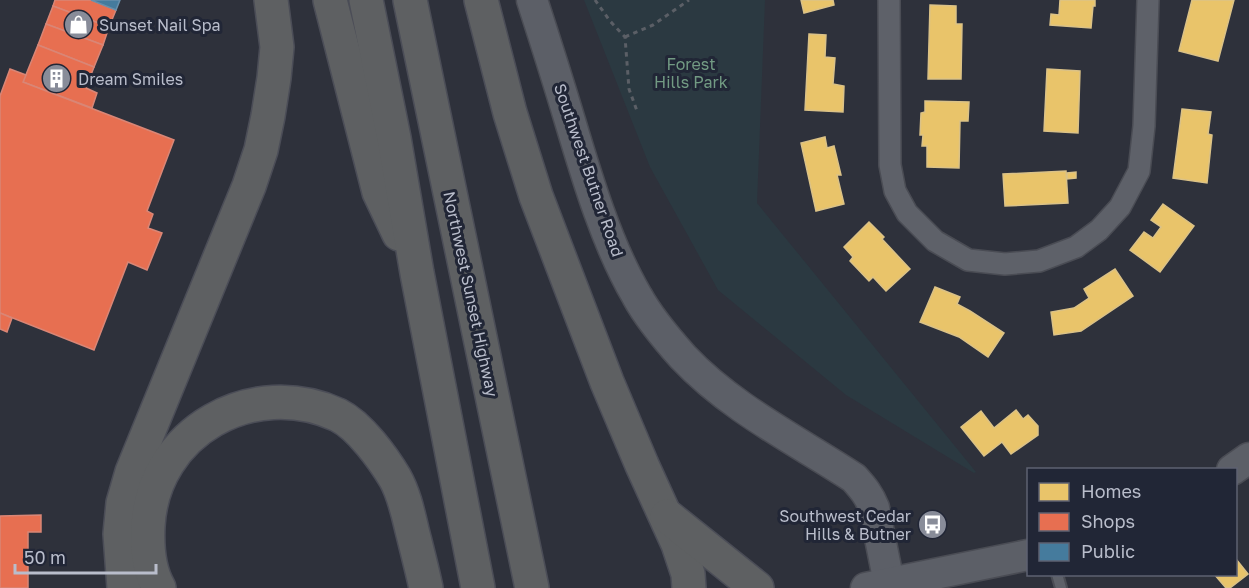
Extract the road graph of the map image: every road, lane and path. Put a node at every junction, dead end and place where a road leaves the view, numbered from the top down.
1 (272, 0) edge
2 (330, 0) edge
3 (366, 0) edge
4 (410, 0) edge
5 (481, 0) edge
6 (531, 0) edge
7 (595, 0) edge
8 (689, 0) edge
9 (889, 0) edge
10 (1148, 0) edge
11 (625, 37) junction
12 (637, 111) dead end
13 (417, 273) junction
14 (1249, 458) edge
15 (1236, 468) edge
16 (663, 513) junction
17 (1027, 555) edge
18 (529, 573) edge
19 (477, 578) edge
20 (425, 583) edge
21 (882, 587) edge
22 (124, 588) edge
23 (159, 588) edge
24 (689, 588) edge
25 (757, 588) edge

1 - 22 highway
2 - 13 highway
3 - 13 highway
4 - 18 highway, Northwest Sunset Highway
5 - 16 highway
6 - 21 street, Southwest Butner Road
7 - 11 path
8 - 11 path
9 - 10 street
11 - 12 path
13 - 19 highway
14 - 15 street
16 - 24 highway
16 - 25 highway
17 - 21 street
20 - 23 highway

